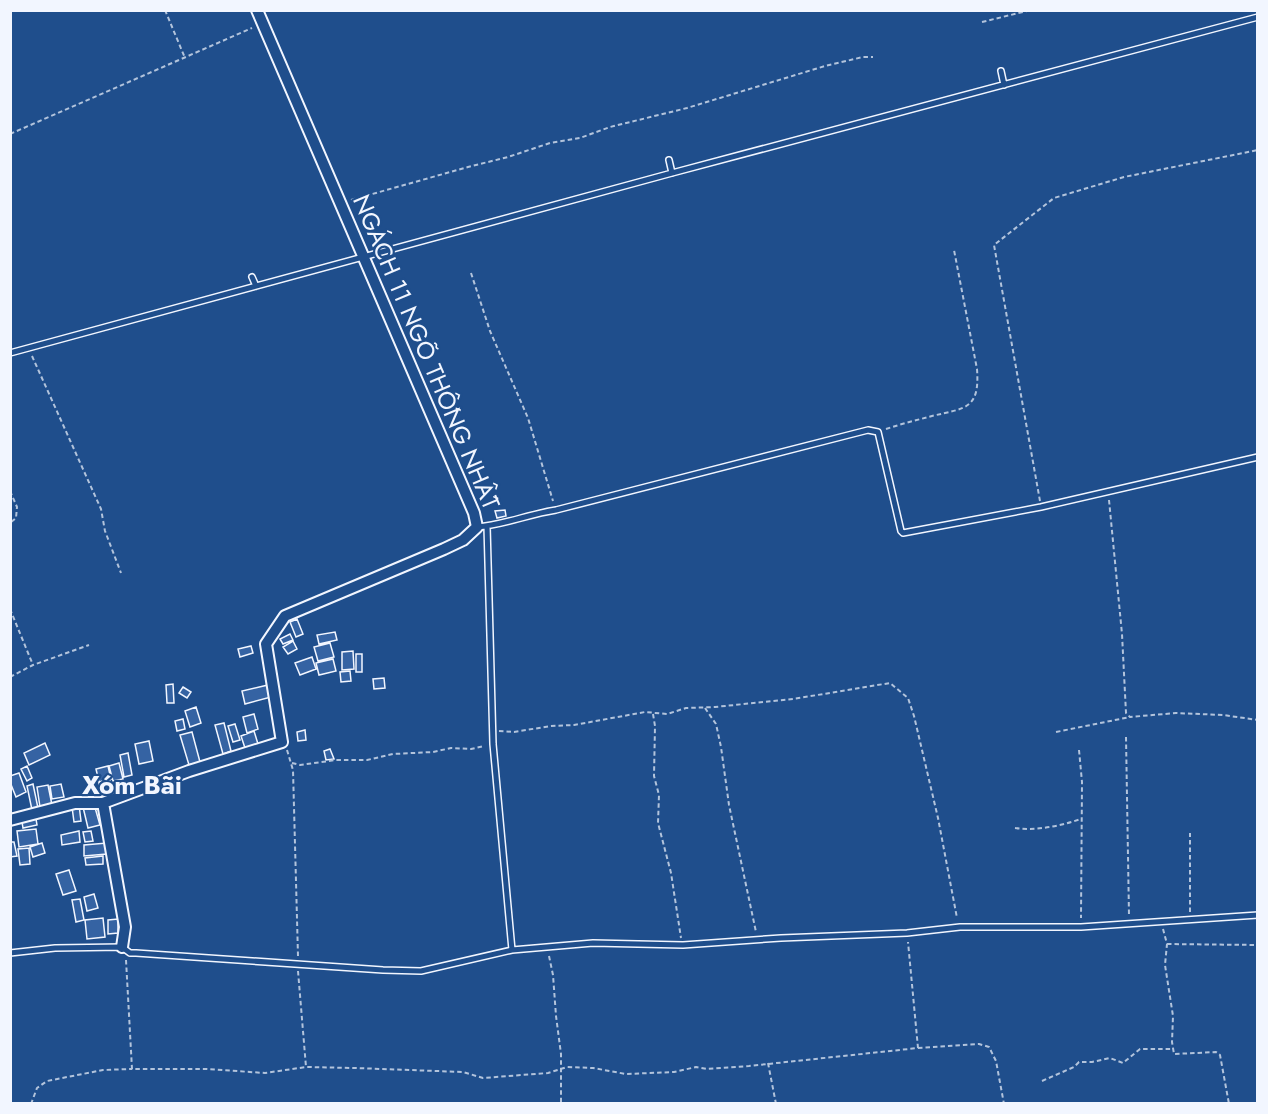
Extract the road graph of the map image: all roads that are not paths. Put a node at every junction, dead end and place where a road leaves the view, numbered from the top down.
1 (257, 10) edge
2 (1257, 17) edge
3 (1001, 71) dead end
4 (1004, 85) junction
5 (669, 160) dead end
6 (672, 173) junction
7 (363, 257) junction
8 (252, 277) dead end
9 (256, 286) junction
10 (10, 353) edge
11 (1257, 457) edge
12 (482, 527) junction
13 (103, 803) junction
14 (10, 820) edge
15 (1257, 915) edge
16 (122, 947) junction
17 (512, 950) junction
18 (10, 953) edge

1 - 7 street, NGÁCH 11 NGÕ THỐNG NHẤT
2 - 4 lane
3 - 4 lane
4 - 6 lane
5 - 6 lane
6 - 7 lane
7 - 9 lane
7 - 12 street, NGÁCH 11 NGÕ THỐNG NHẤT
8 - 9 lane
9 - 10 lane
11 - 12 lane
12 - 13 street, NGÁCH 11 NGÕ THỐNG NHẤT
12 - 17 lane
13 - 14 street
13 - 16 street
15 - 17 lane
16 - 17 lane
16 - 18 lane

